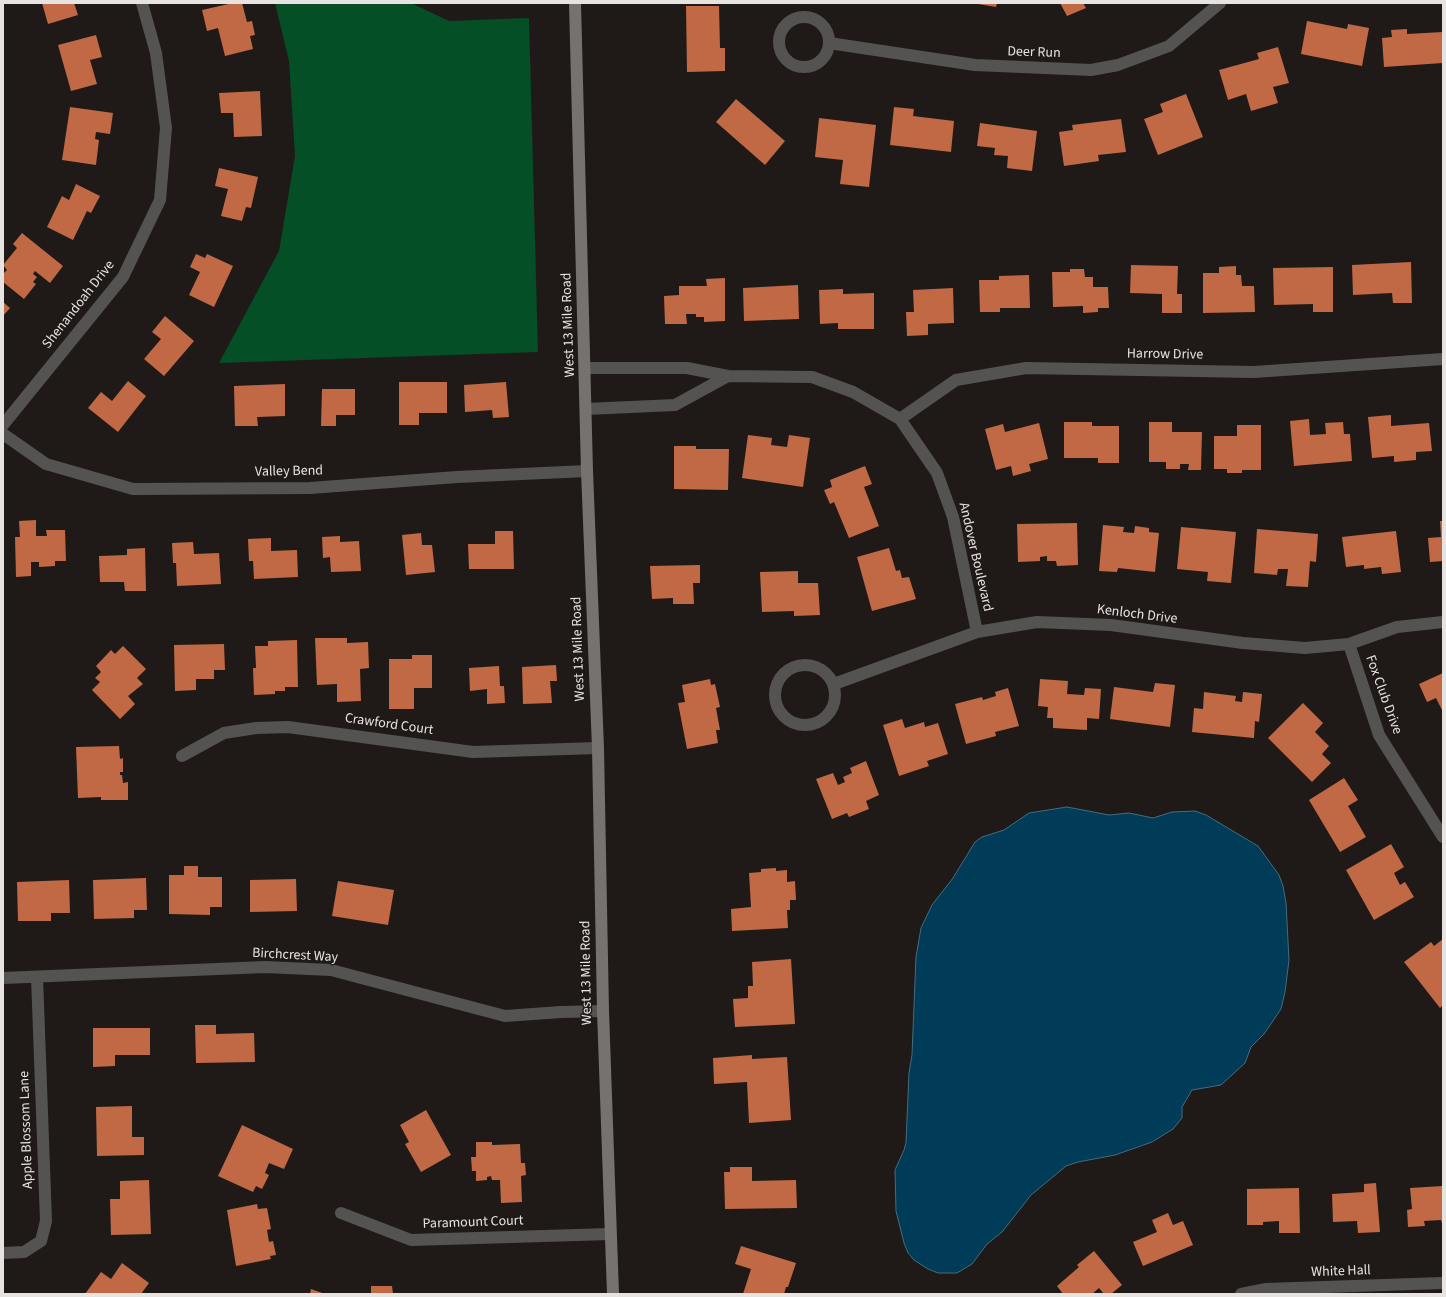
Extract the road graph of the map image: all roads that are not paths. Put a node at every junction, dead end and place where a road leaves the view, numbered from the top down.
1 (142, 3) edge
2 (575, 3) edge
3 (1220, 3) edge
4 (829, 44) junction
5 (1443, 359) edge
6 (585, 368) junction
7 (728, 376) junction
8 (586, 409) junction
9 (900, 419) junction
10 (3, 425) edge
11 (3, 434) edge
12 (587, 471) junction
13 (1443, 622) edge
14 (977, 632) junction
15 (1349, 644) junction
16 (834, 684) junction
17 (598, 748) junction
18 (182, 756) dead end
19 (1443, 837) edge
20 (37, 977) junction
21 (3, 978) edge
22 (603, 1011) junction
23 (341, 1213) dead end
24 (610, 1234) junction
25 (3, 1253) edge
26 (1443, 1283) edge
27 (612, 1294) edge
28 (1241, 1294) edge

1 - 10 street, Shenandoah Drive
2 - 6 street, West 13 Mile Road
3 - 4 street, Deer Run
4 - 4 street
5 - 9 street, Harrow Drive
6 - 7 street, Andover Boulevard
6 - 8 street, West 13 Mile Road
7 - 8 street, Andover Boulevard
7 - 9 street, Andover Boulevard
8 - 12 street, West 13 Mile Road
9 - 14 street, Andover Boulevard
11 - 12 street, Valley Bend
12 - 17 street, West 13 Mile Road
13 - 15 street, Kenloch Drive
14 - 15 street, Kenloch Drive
14 - 16 street, Kenloch Drive
15 - 19 street, Fox Club Drive
16 - 16 street
17 - 18 street, Crawford Court
17 - 22 street, West 13 Mile Road
20 - 21 street, Birchcrest Way
20 - 22 street, Birchcrest Way
20 - 25 street, Apple Blossom Lane
22 - 24 street, West 13 Mile Road
23 - 24 street, Paramount Court
24 - 27 street, West 13 Mile Road
26 - 28 street, White Hall

